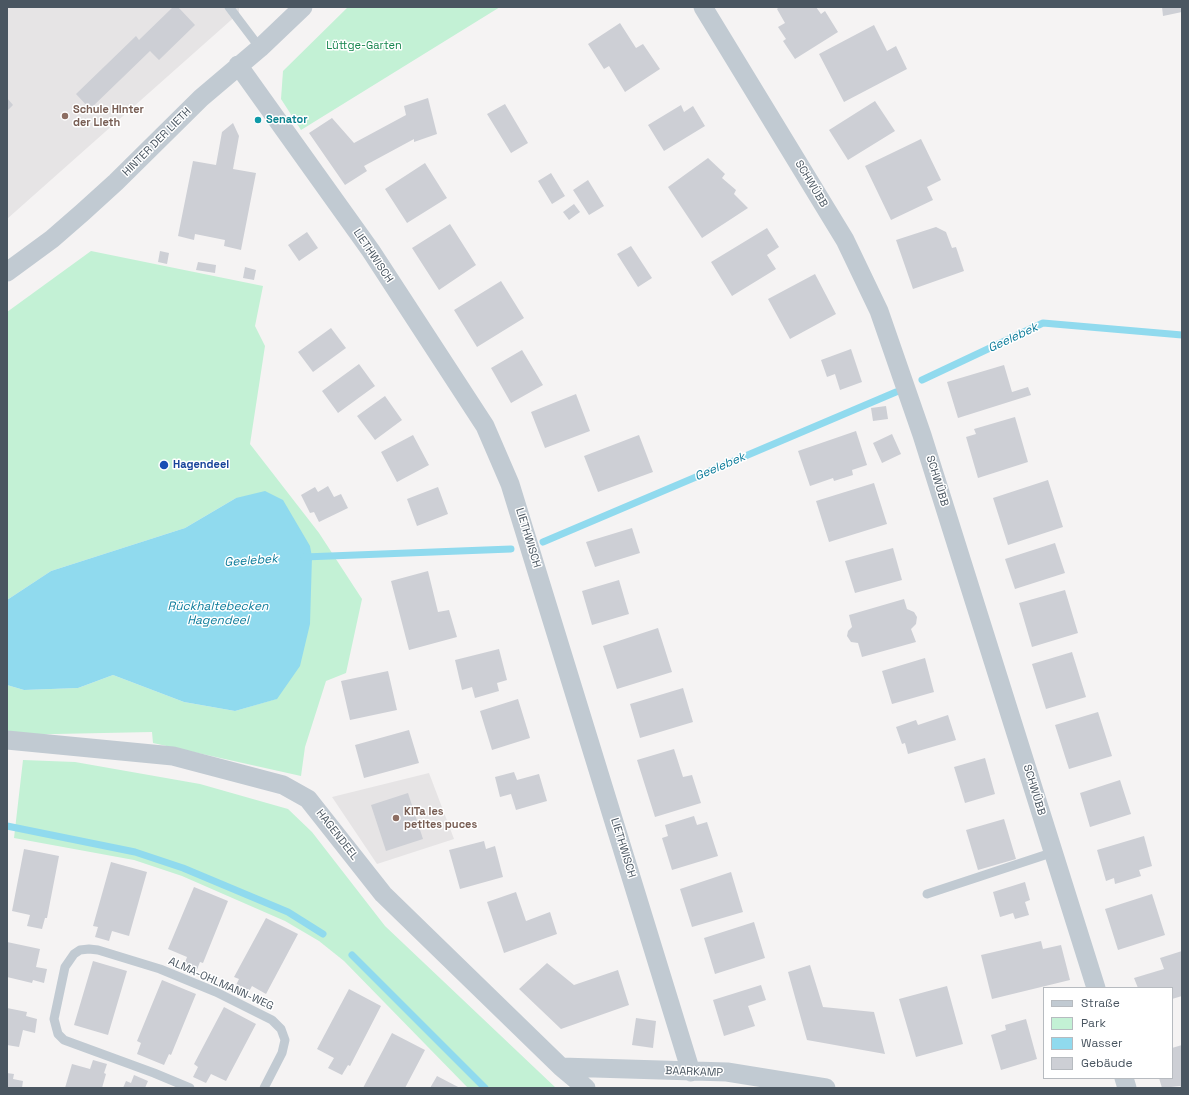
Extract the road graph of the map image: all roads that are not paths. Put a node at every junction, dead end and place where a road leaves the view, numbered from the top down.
1 (229, 7) edge
2 (303, 7) edge
3 (703, 7) edge
4 (260, 48) junction
5 (238, 65) junction
6 (7, 272) edge
7 (7, 740) edge
8 (1054, 852) junction
9 (927, 894) dead end
10 (1096, 987) edge
11 (561, 1067) junction
12 (691, 1072) junction
13 (190, 1088) edge
14 (264, 1088) edge
15 (586, 1088) edge
16 (826, 1088) edge

1 - 4 lane
2 - 4 street, HINTER DER LIETH
3 - 8 street, SCHWÜBB
4 - 5 street, HINTER DER LIETH
5 - 6 street, HINTER DER LIETH
5 - 12 street, LIETHWISCH
7 - 11 street, HAGENDEEL
8 - 9 lane
8 - 10 street, SCHWÜBB
11 - 12 street, BAARKAMP
11 - 15 street, HAGENDEEL
12 - 16 street, BAARKAMP
13 - 14 lane, ALMA-OHLMANN-WEG

